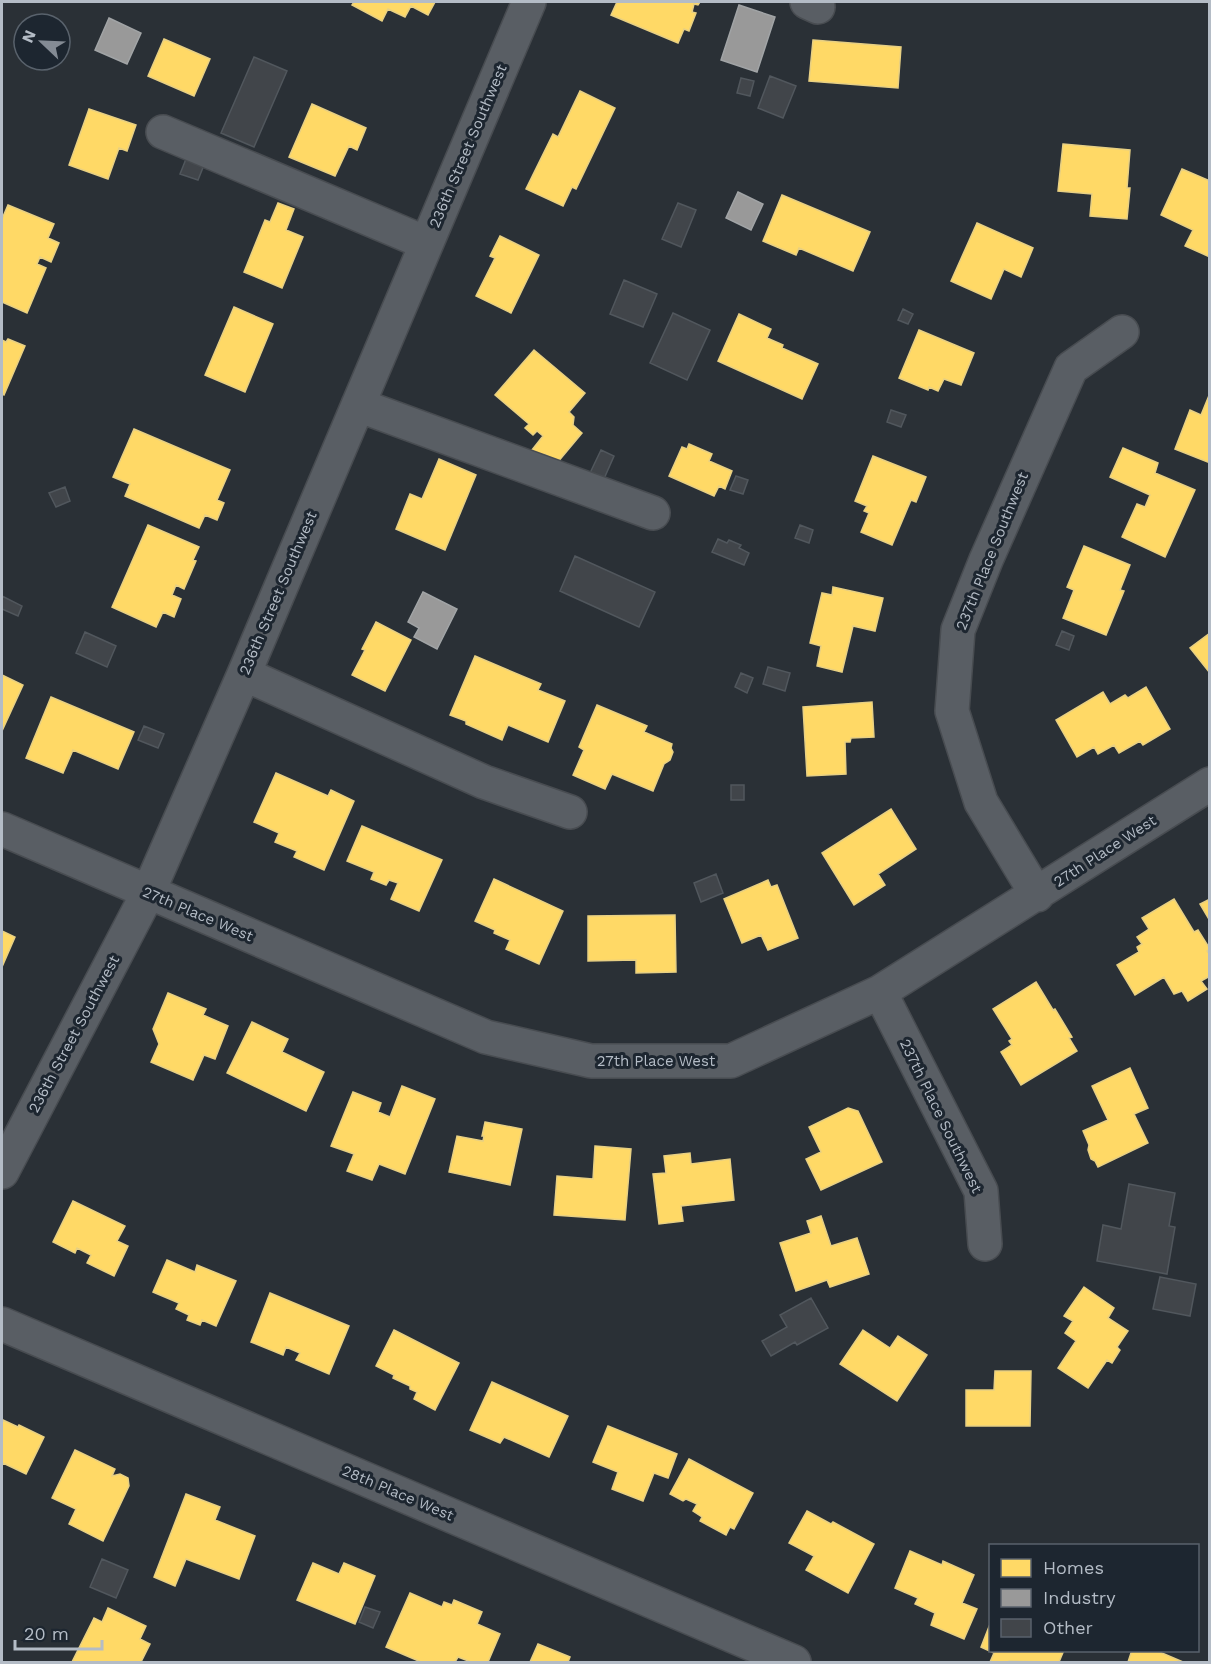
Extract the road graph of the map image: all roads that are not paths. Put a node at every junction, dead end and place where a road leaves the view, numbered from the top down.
1 (529, 2) edge
2 (164, 132) dead end
3 (426, 243) junction
4 (1122, 332) dead end
5 (358, 405) junction
6 (653, 513) dead end
7 (244, 674) junction
8 (1209, 784) edge
9 (570, 812) dead end
10 (2, 829) edge
11 (148, 893) junction
12 (1037, 895) junction
13 (880, 992) junction
14 (2, 1172) edge
15 (984, 1244) dead end
16 (2, 1324) edge
17 (794, 1662) edge

1 - 3 street, 236th Street Southwest
2 - 3 street
3 - 5 street, 236th Street Southwest
4 - 12 street, 237th Place Southwest
5 - 6 street
5 - 7 street, 236th Street Southwest
7 - 9 street
7 - 11 street, 236th Street Southwest
8 - 12 street, 27th Place West
10 - 11 street, 27th Place West
11 - 13 street, 27th Place West
11 - 14 street, 236th Street Southwest
12 - 13 street, 27th Place West
13 - 15 street, 237th Place Southwest
16 - 17 street, 28th Place West

